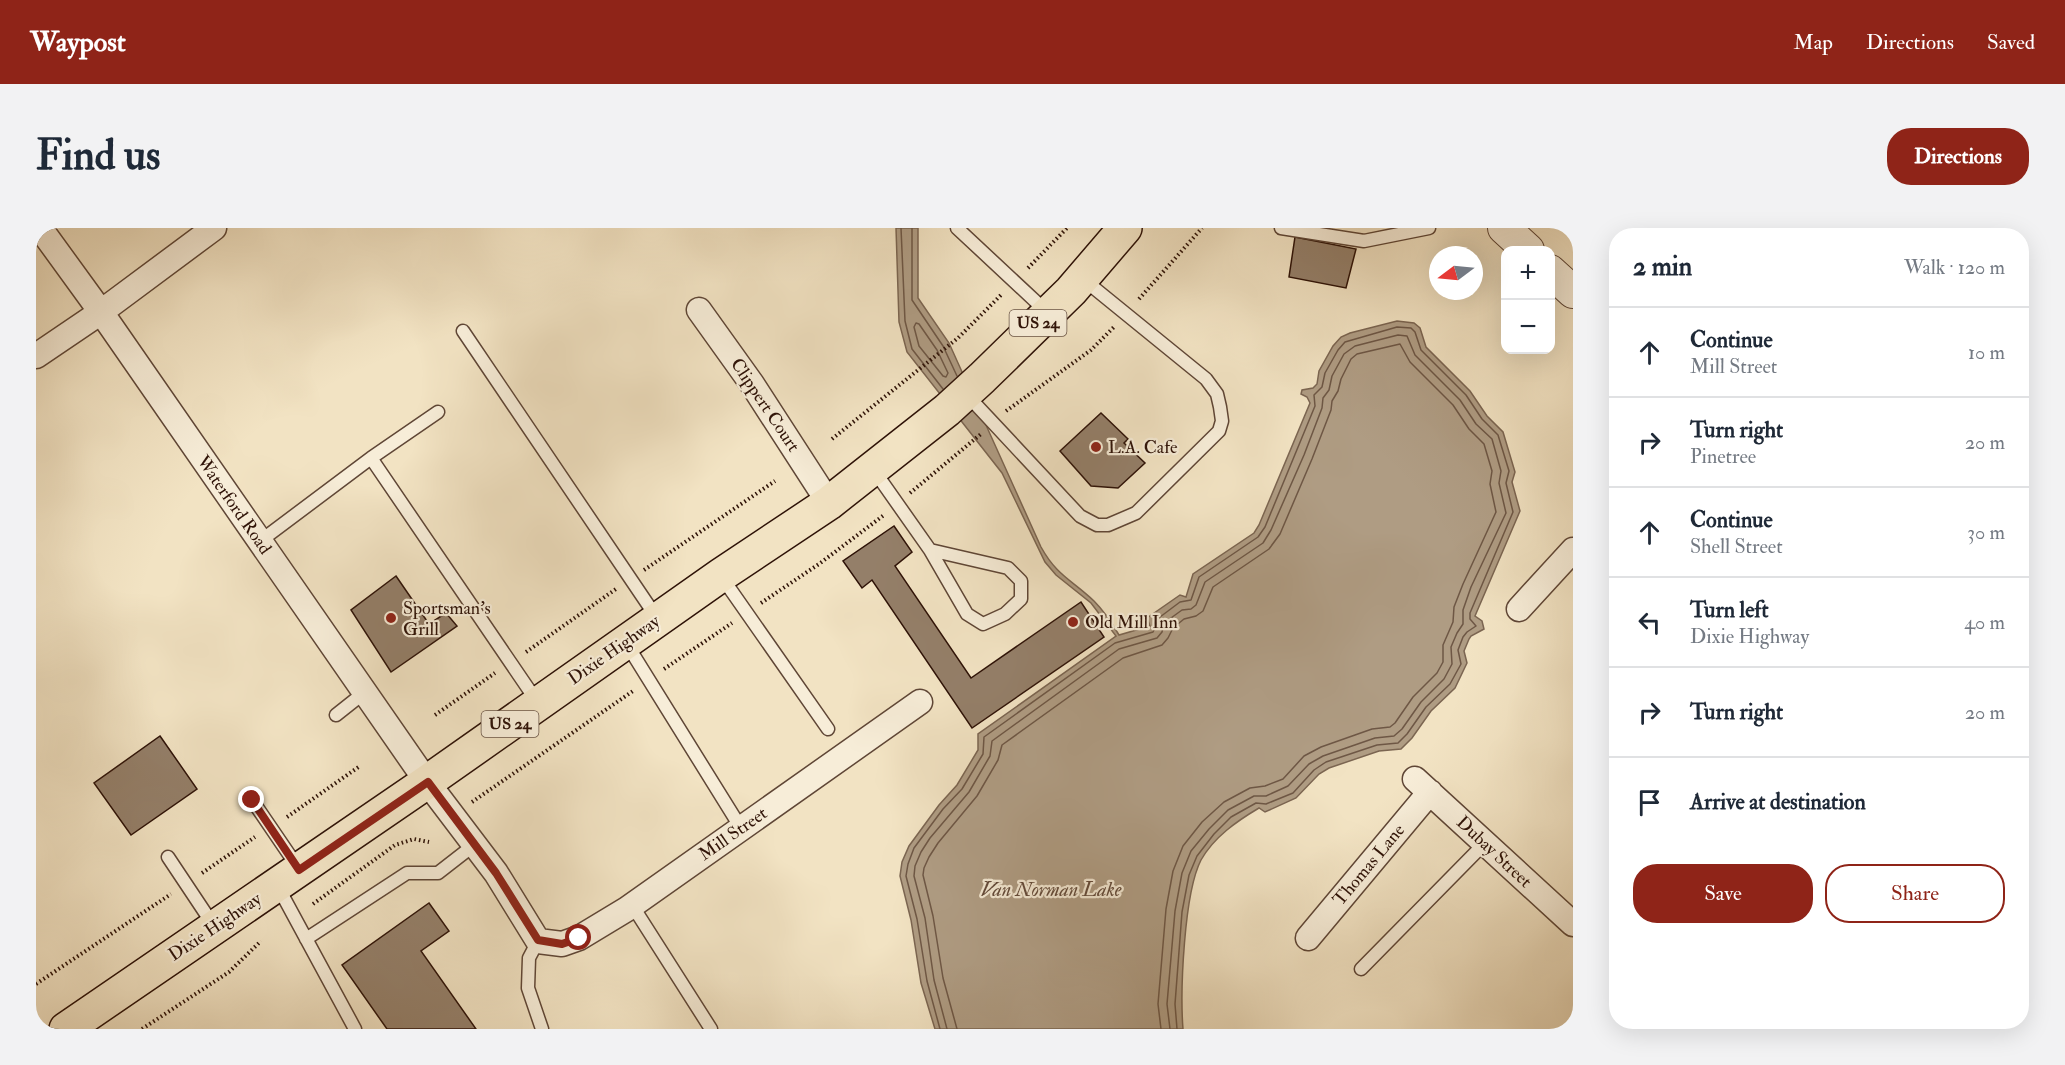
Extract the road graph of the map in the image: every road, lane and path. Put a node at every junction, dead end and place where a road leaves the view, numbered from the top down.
1 (40, 228) edge
2 (214, 228) edge
3 (957, 228) edge
4 (1067, 228) edge
5 (1125, 228) edge
6 (1281, 228) edge
7 (1429, 228) edge
8 (1504, 228) edge
9 (1325, 231) edge
10 (1524, 246) edge
11 (1555, 275) edge
12 (1082, 278) junction
13 (1015, 282) junction
14 (1573, 292) edge
15 (699, 310) dead end
16 (101, 312) junction
17 (1049, 314) junction
18 (463, 331) dead end
19 (36, 356) edge
20 (965, 394) junction
21 (438, 412) dead end
22 (832, 440) dead end
23 (972, 442) dead end
24 (370, 458) junction
25 (873, 469) junction
26 (775, 481) dead end
27 (829, 502) junction
28 (897, 504) junction
29 (259, 542) junction
30 (930, 550) junction
31 (1569, 563) edge
32 (721, 575) junction
33 (630, 579) junction
34 (1519, 609) dead end
35 (747, 612) junction
36 (658, 619) junction
37 (626, 642) junction
38 (510, 663) junction
39 (649, 680) junction
40 (364, 692) junction
41 (920, 702) dead end
42 (538, 704) junction
43 (336, 715) dead end
44 (435, 715) dead end
45 (828, 729) dead end
46 (428, 782) junction
47 (1423, 786) joint
48 (252, 800) dead end
49 (469, 804) dead end
50 (741, 828) junction
51 (429, 842) dead end
52 (1485, 843) junction
53 (474, 844) junction
54 (168, 857) dead end
55 (288, 877) junction
56 (313, 904) dead end
57 (632, 905) junction
58 (1573, 924) edge
59 (215, 927) junction
60 (1308, 938) dead end
61 (306, 939) junction
62 (538, 940) junction
63 (261, 942) dead end
64 (1361, 969) dead end
65 (66, 1029) edge
66 (142, 1029) edge
67 (355, 1029) edge
68 (542, 1029) edge
69 (711, 1029) edge

1 - 16 street, Waterford Road
2 - 16 street
3 - 13 lane
4 - 13 path
5 - 12 main road, Dixie Highway / US 24
6 - 9 lane
7 - 9 lane
8 - 10 street
11 - 14 street
12 - 17 main road, Dixie Highway / US 24
12 - 20 lane
13 - 17 lane
13 - 22 path
15 - 27 street, Clippert Court
16 - 19 street
16 - 29 street, Waterford Road
17 - 20 main road, Dixie Highway / US 24
18 - 33 lane
20 - 25 main road, Dixie Highway / US 24
21 - 24 lane
23 - 28 path
24 - 29 lane
24 - 38 lane
25 - 27 main road, Dixie Highway / US 24
25 - 28 lane
26 - 33 path
27 - 32 main road, Dixie Highway / US 24
28 - 30 lane
28 - 35 path
29 - 40 street, Waterford Road
30 - 30 lane
31 - 34 street
32 - 35 lane
32 - 36 main road, Dixie Highway / US 24
33 - 36 lane
33 - 38 path
35 - 39 path
35 - 45 lane
36 - 37 main road, Dixie Highway / US 24
37 - 39 lane
37 - 42 main road, Dixie Highway / US 24
38 - 42 lane
38 - 44 path
39 - 49 path
39 - 50 lane
40 - 43 lane
40 - 46 street, Waterford Road
41 - 50 street, Mill Street
42 - 46 main road, Dixie Highway / US 24
46 - 53 street, Waterford Road
46 - 55 main road, Dixie Highway / US 24
47 - 52 street, Dubay Street
47 - 60 street, Thomas Lane
48 - 55 lane
50 - 57 street, Mill Street
51 - 56 path
52 - 58 street, Dubay Street
52 - 64 lane
53 - 61 lane
53 - 62 street, Waterford Road
54 - 59 lane
55 - 59 main road, Dixie Highway / US 24
55 - 61 lane
57 - 62 street, Mill Street
57 - 69 lane
59 - 65 main road, Dixie Highway / US 24
61 - 67 lane
62 - 68 lane
63 - 66 path

